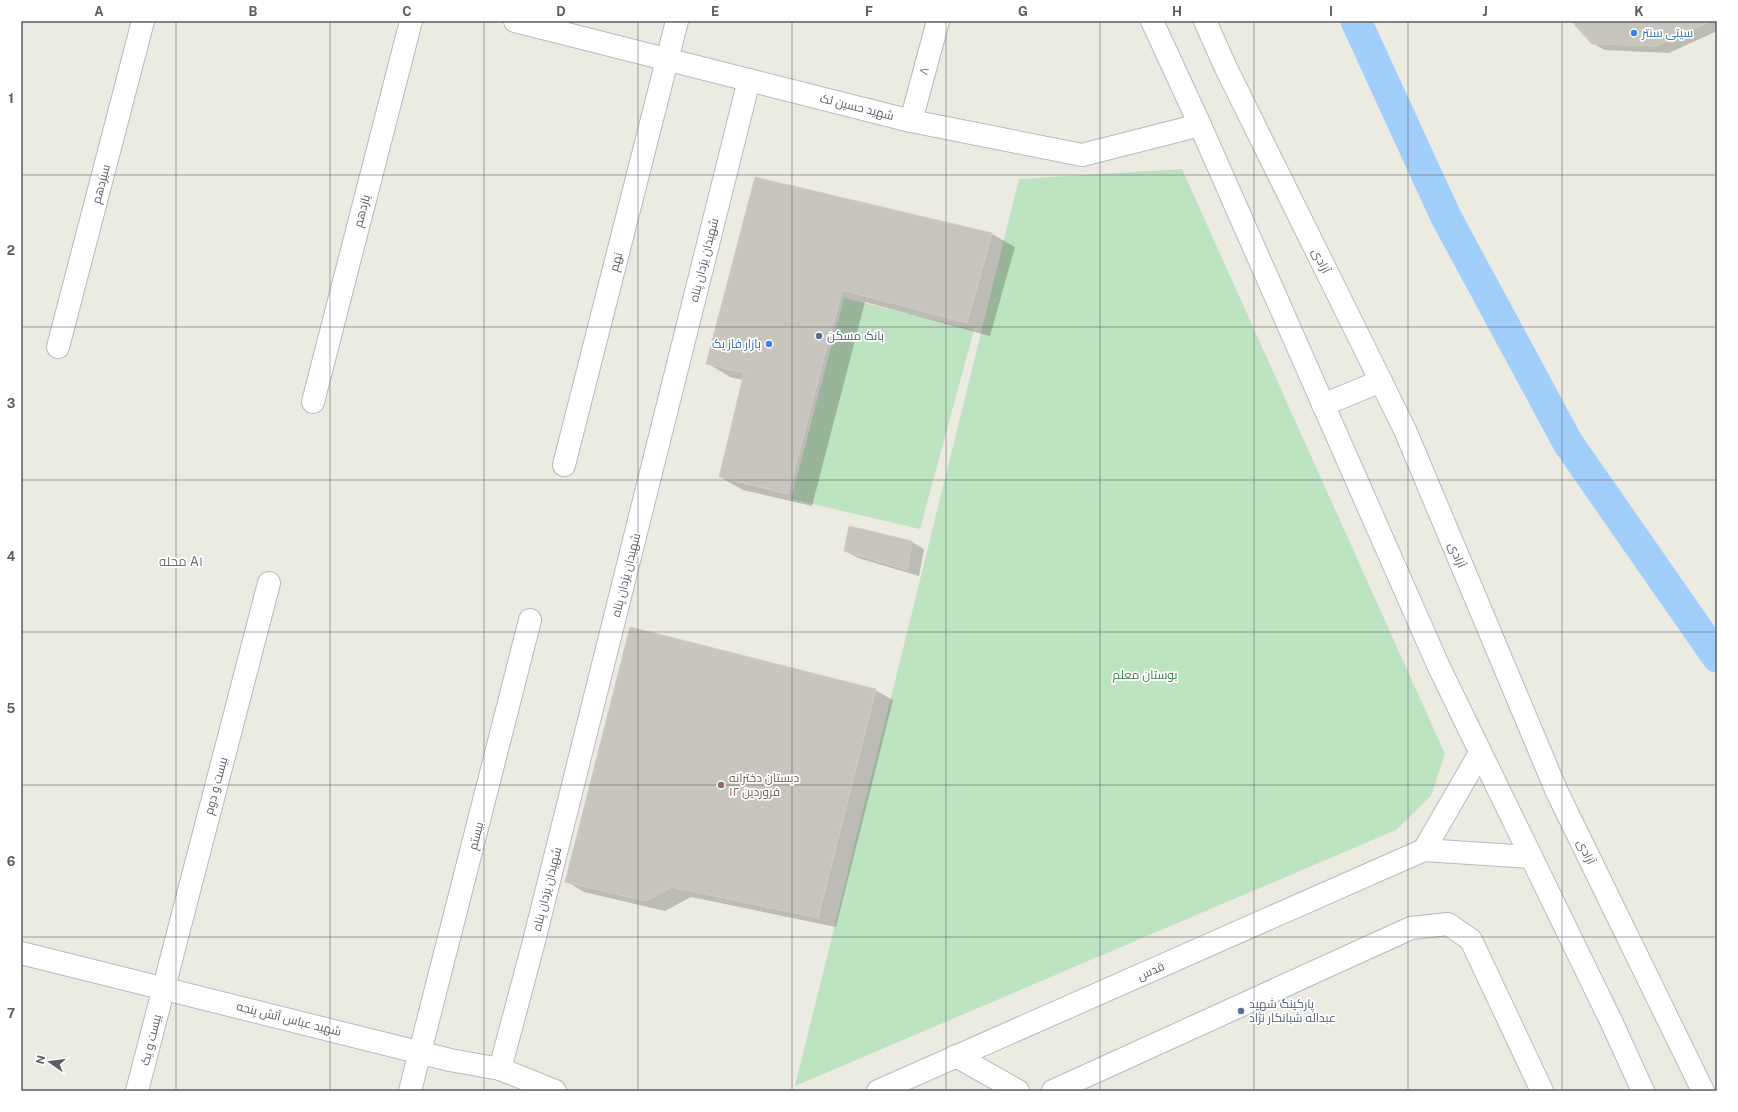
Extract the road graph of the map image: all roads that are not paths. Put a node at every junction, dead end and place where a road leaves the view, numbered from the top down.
1 (143, 21) edge
2 (411, 21) edge
3 (515, 21) edge
4 (677, 21) edge
5 (938, 21) edge
6 (1152, 21) edge
7 (1205, 21) edge
8 (668, 60) junction
9 (749, 80) junction
10 (911, 121) junction
11 (1200, 125) junction
12 (58, 347) dead end
13 (1381, 381) junction
14 (313, 402) dead end
15 (1323, 405) junction
16 (564, 465) dead end
17 (269, 583) dead end
18 (530, 620) dead end
19 (1480, 753) junction
20 (1424, 850) junction
21 (1531, 857) junction
22 (21, 953) edge
23 (164, 988) junction
24 (421, 1052) junction
25 (956, 1056) junction
26 (500, 1069) junction
27 (138, 1091) edge
28 (410, 1091) edge
29 (555, 1091) edge
30 (878, 1091) edge
31 (1018, 1091) edge
32 (1053, 1091) edge
33 (1542, 1091) edge
34 (1643, 1091) edge
35 (1703, 1091) edge

1 - 12 street, سیزدهم
2 - 14 street, یازدهم
3 - 8 street, شهید حسین لک
4 - 8 street, نهم
5 - 10 street, ۸
6 - 11 street
7 - 13 street, آزادی
8 - 9 street, شهید حسین لک
8 - 16 street, نهم
9 - 10 street, شهید حسین لک
9 - 26 street, شهیدان یزدان پناه
10 - 11 street, شهید حسین لک
11 - 15 street
13 - 15 street
13 - 35 street, آزادی
15 - 19 street
17 - 23 street, بیست و دوم
18 - 24 street, بیستم
19 - 20 street
19 - 21 street
20 - 21 street
20 - 25 street, قدس
21 - 34 street
22 - 23 street, شهید عباس آتش پنجه
23 - 24 street, شهید عباس آتش پنجه
23 - 27 street, بیست و یک
24 - 26 street, شهید عباس آتش پنجه
24 - 28 street, بیستم
25 - 30 street, قدس
25 - 31 street
26 - 29 street, شهید عباس آتش پنجه
32 - 33 street

